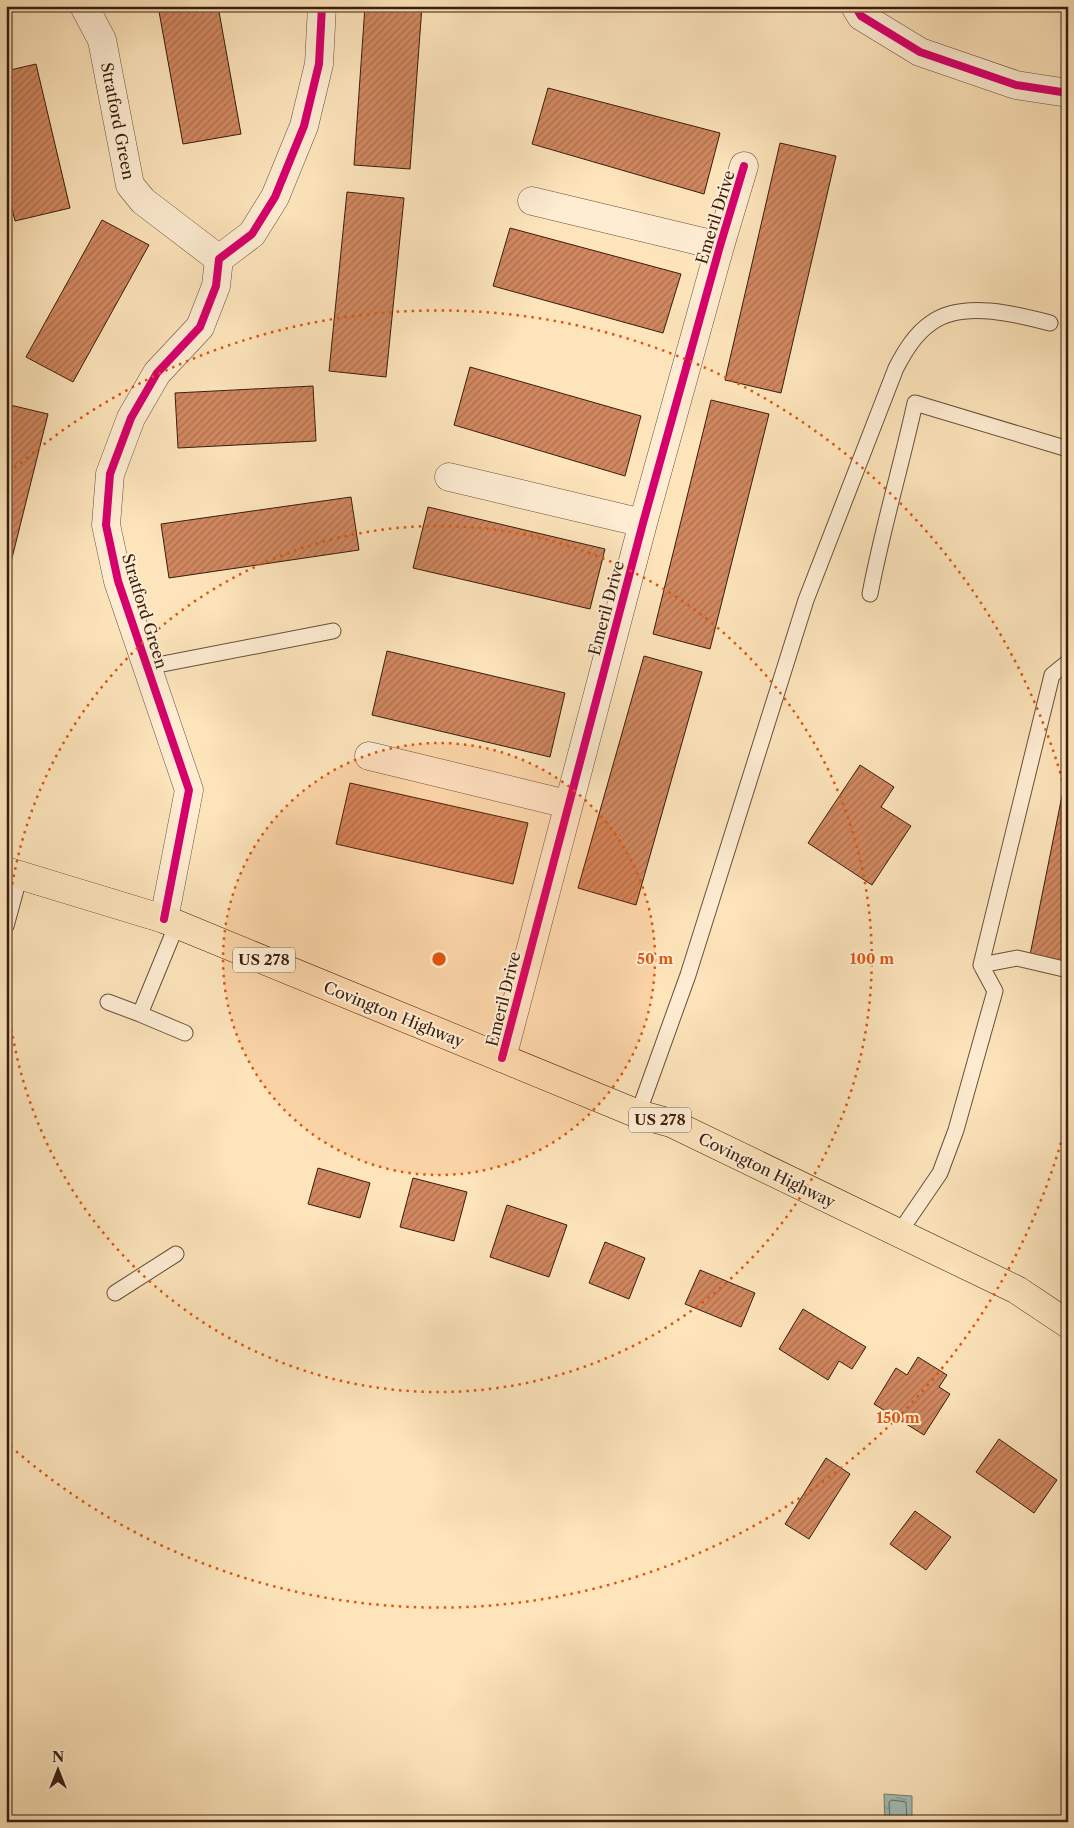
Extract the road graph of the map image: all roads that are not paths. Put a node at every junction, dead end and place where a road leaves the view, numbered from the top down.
1 (84, 6) edge
2 (322, 6) edge
3 (855, 6) edge
4 (1068, 93) edge
5 (744, 166) dead end
6 (532, 201) dead end
7 (720, 246) junction
8 (219, 259) junction
9 (1050, 323) dead end
10 (1068, 449) edge
11 (449, 477) dead end
12 (643, 523) junction
13 (870, 594) dead end
14 (333, 631) dead end
15 (1068, 662) edge
16 (147, 667) junction
17 (369, 756) dead end
18 (567, 804) junction
19 (13, 873) edge
20 (170, 922) junction
21 (6, 926) edge
22 (981, 965) junction
23 (1068, 970) edge
24 (108, 1002) dead end
25 (140, 1014) junction
26 (185, 1033) dead end
27 (502, 1058) junction
28 (638, 1114) junction
29 (899, 1233) junction
30 (176, 1254) dead end
31 (115, 1293) dead end
32 (1068, 1324) edge

1 - 8 street, Stratford Green
2 - 8 street
3 - 4 street
5 - 7 street, Emeril Drive
6 - 7 street
7 - 12 street, Emeril Drive
8 - 16 street, Stratford Green
9 - 28 lane
10 - 13 lane
11 - 12 street
12 - 18 street, Emeril Drive
14 - 16 lane
15 - 22 lane
16 - 20 street, Stratford Green
17 - 18 street
18 - 27 street, Emeril Drive
19 - 20 main road, Covington Highway / US 278
19 - 21 lane
20 - 25 lane
20 - 27 main road, Covington Highway / US 278
22 - 23 lane
22 - 29 lane
24 - 25 lane
25 - 26 lane
27 - 28 main road, Covington Highway / US 278
28 - 29 main road, Covington Highway / US 278
29 - 32 main road, Covington Highway / US 278
30 - 31 lane

